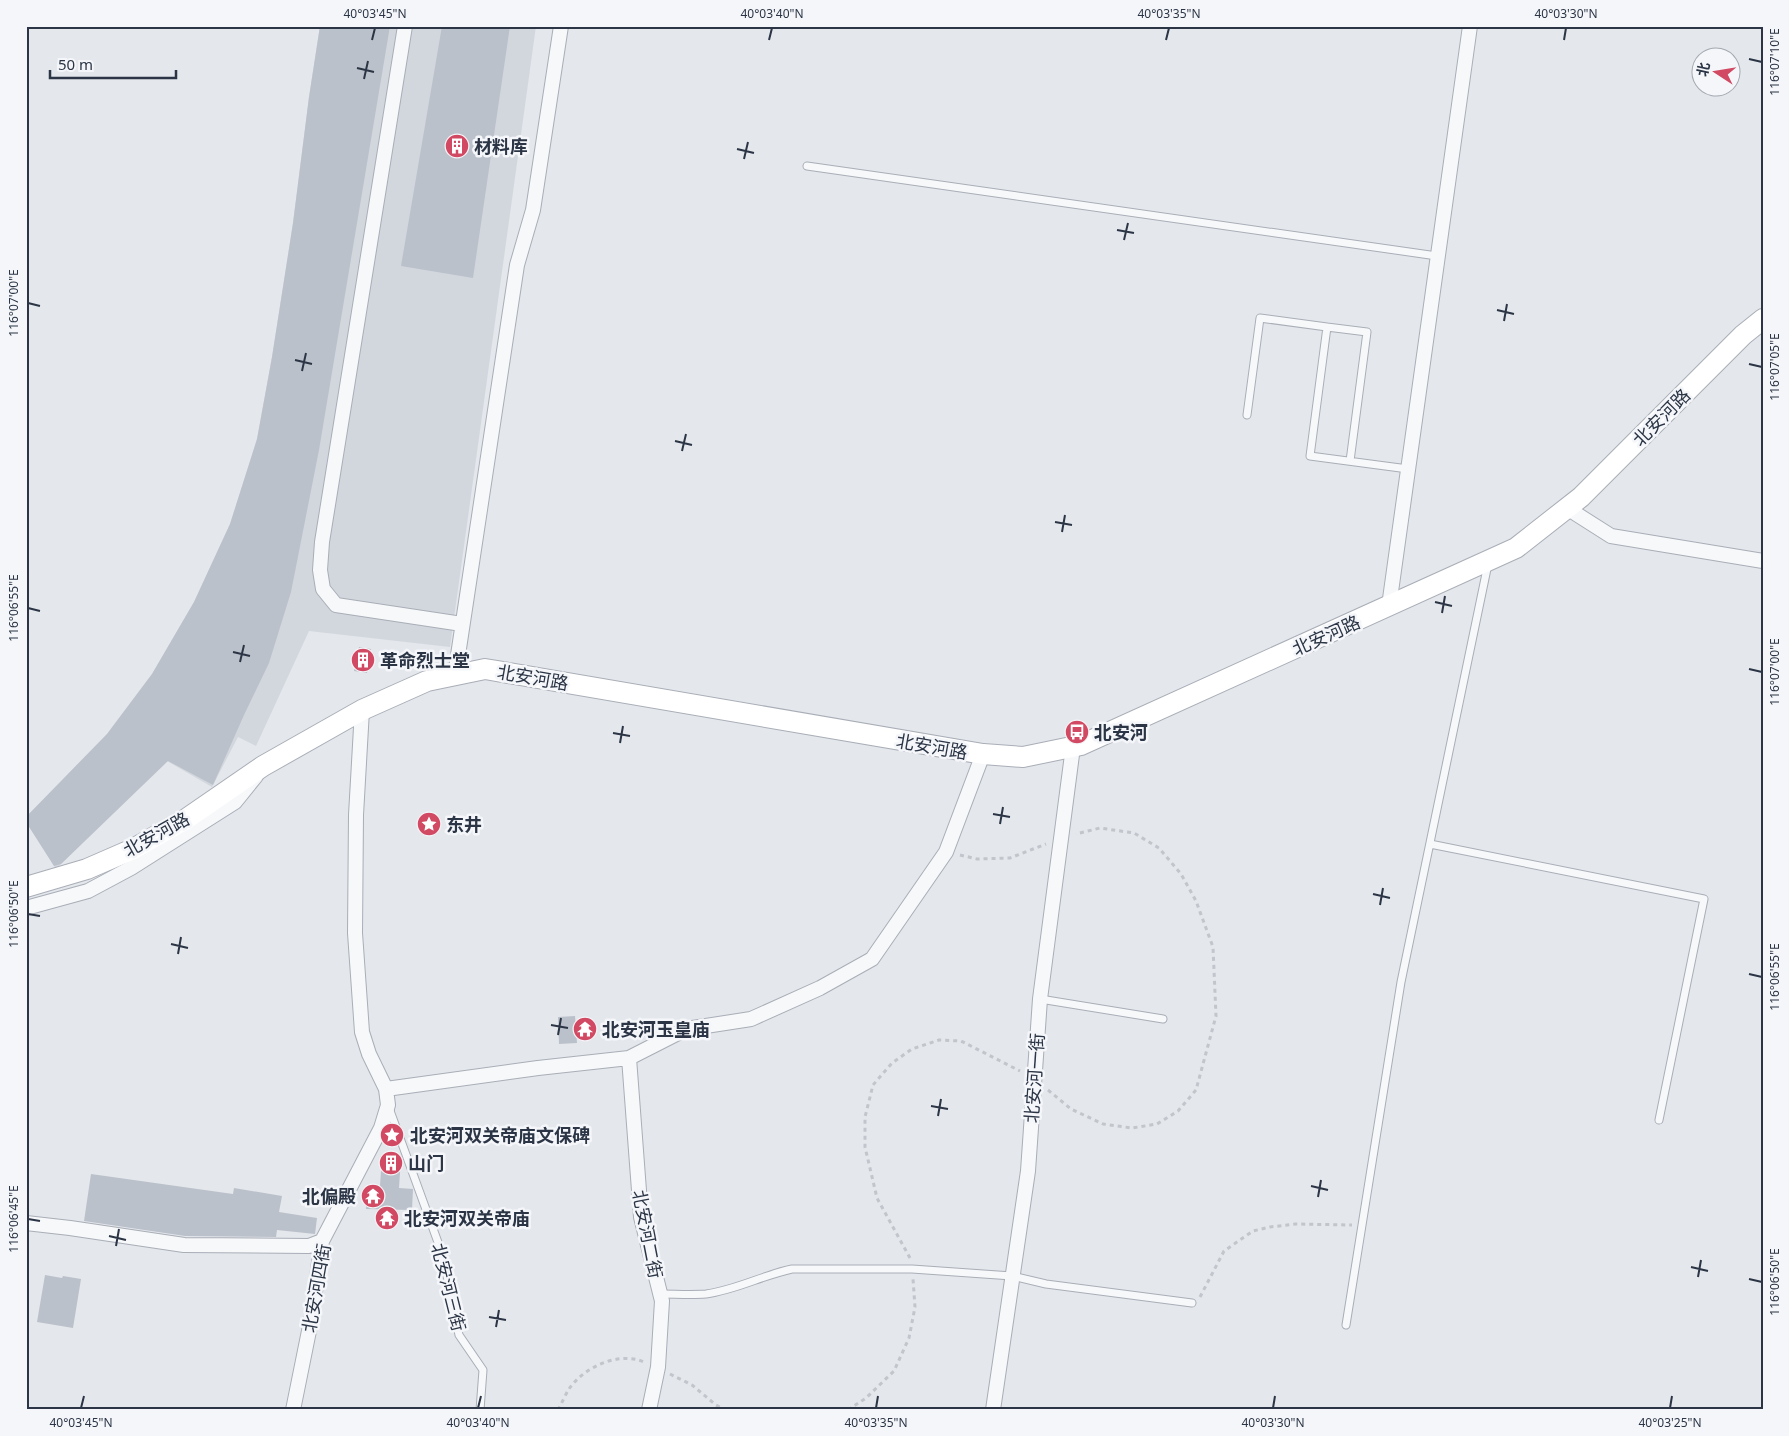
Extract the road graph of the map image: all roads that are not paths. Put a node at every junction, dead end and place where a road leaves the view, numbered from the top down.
1 (405, 26) edge
2 (561, 26) edge
3 (1470, 26) edge
4 (808, 166) dead end
5 (1437, 256) junction
6 (1763, 319) edge
7 (1327, 327) junction
8 (1247, 415) dead end
9 (1350, 461) junction
10 (1408, 469) junction
11 (1567, 508) junction
12 (1489, 560) junction
13 (1763, 561) edge
14 (1389, 606) junction
15 (462, 624) junction
16 (454, 675) junction
17 (362, 710) junction
18 (1073, 747) junction
19 (983, 754) junction
20 (262, 766) junction
21 (1430, 844) junction
22 (26, 887) edge
23 (26, 908) edge
24 (1040, 999) junction
25 (1162, 1019) dead end
26 (629, 1058) junction
27 (386, 1089) junction
28 (388, 1105) junction
29 (1659, 1120) dead end
30 (26, 1223) edge
31 (322, 1241) junction
32 (1012, 1276) junction
33 (660, 1294) junction
34 (1192, 1303) road end
35 (1346, 1325) dead end
36 (293, 1410) edge
37 (480, 1410) edge
38 (649, 1410) edge
39 (993, 1410) edge

1 - 15 street
2 - 15 street
3 - 5 street
4 - 5 lane
5 - 10 street
6 - 11 main road, 北安河路
7 - 8 lane
7 - 9 lane
7 - 9 lane
9 - 10 lane
10 - 14 street
11 - 12 main road, 北安河路
11 - 13 street
12 - 14 main road, 北安河路
12 - 21 lane
14 - 18 main road, 北安河路
15 - 16 street
16 - 17 main road, 北安河路
16 - 19 main road, 北安河路
17 - 20 main road, 北安河路
17 - 27 street, 北安河四街
18 - 19 main road, 北安河路
18 - 24 street, 北安河一街
19 - 26 street
20 - 22 main road, 北安河路
20 - 23 street
21 - 29 lane
21 - 35 lane
24 - 25 lane
24 - 32 street, 北安河一街
26 - 27 street
26 - 33 street, 北安河二街
27 - 28 street, 北安河四街
28 - 31 street, 北安河四街
28 - 37 lane, 北安河三街
30 - 31 street
31 - 36 street, 北安河四街
32 - 33 lane
32 - 34 lane
32 - 39 street, 北安河一街
33 - 38 street, 北安河二街

